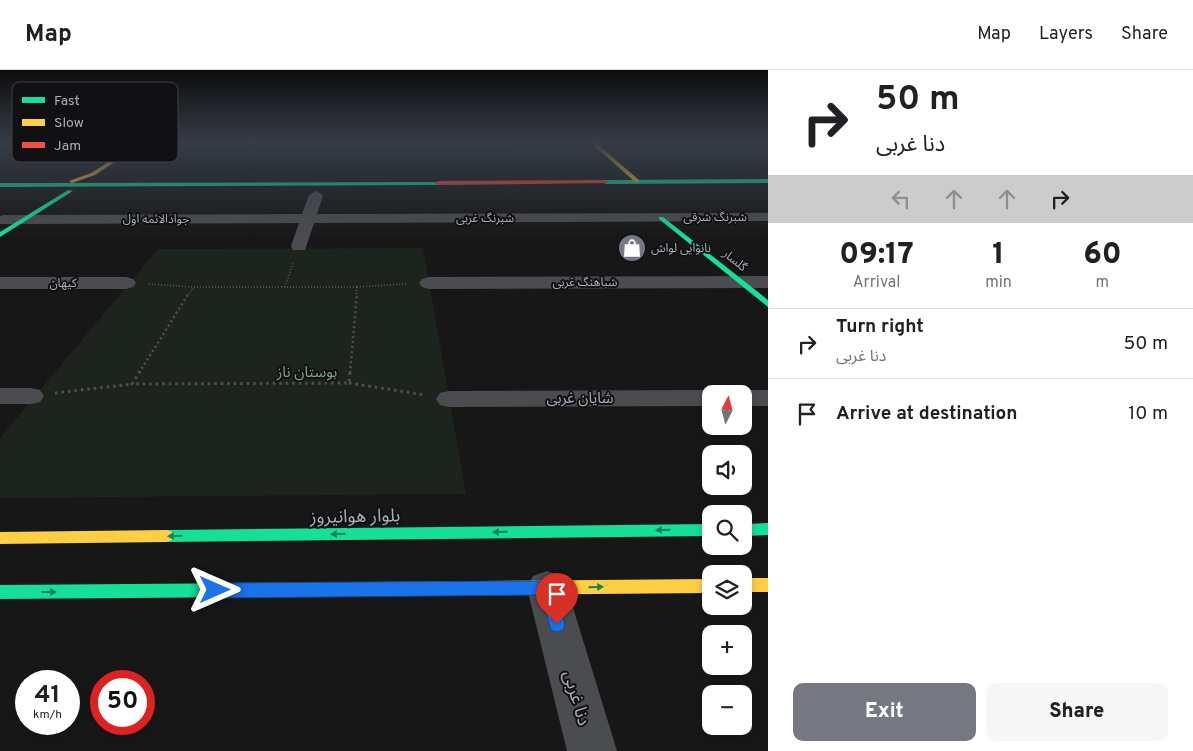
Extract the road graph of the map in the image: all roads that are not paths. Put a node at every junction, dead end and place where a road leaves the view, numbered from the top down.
1 (93, 174) joint
2 (629, 174) edge
3 (637, 181) junction
4 (768, 181) edge
5 (0, 185) edge
6 (126, 185) junction
7 (49, 188) junction
8 (768, 189) edge
9 (0, 191) edge
10 (70, 191) junction
11 (316, 195) dead end
12 (768, 217) edge
13 (308, 218) junction
14 (661, 218) junction
15 (25, 220) junction
16 (2, 221) edge
17 (0, 235) edge
18 (299, 246) dead end
19 (740, 282) junction
20 (768, 282) edge
21 (0, 283) edge
22 (126, 283) road end
23 (429, 283) road end
24 (768, 304) edge
25 (0, 396) edge
26 (32, 396) road end
27 (702, 398) edge
28 (752, 398) edge
29 (768, 398) edge
30 (449, 399) road end
31 (768, 529) edge
32 (702, 530) edge
33 (752, 530) edge
34 (0, 538) edge
35 (752, 585) edge
36 (768, 585) edge
37 (702, 586) edge
38 (547, 588) junction
39 (0, 592) edge
40 (592, 751) edge

1 - 6 main road
1 - 7 main road
2 - 3 main road
3 - 4 main road
3 - 6 main road
5 - 7 main road
6 - 7 main road
7 - 9 main road
7 - 10 main road
7 - 16 main road
8 - 10 main road
10 - 15 main road
11 - 13 street
12 - 14 street, شبرنگ شرقی
13 - 14 street, شبرنگ غربی
13 - 15 street, جوادالائمه اول
13 - 18 street
14 - 19 main road, گلسار
15 - 16 street, جوادالائمه اول
15 - 17 main road
19 - 20 street, شباهنگ غربی
19 - 23 street, شباهنگ غربی
19 - 24 main road, گلسار
21 - 22 street, کیهان
25 - 26 street
27 - 30 street, شایان غربی
28 - 29 street
31 - 33 main road
32 -> 34 main road, بلوار هوانیروز
35 - 36 main road
38 -> 37 main road
39 -> 38 main road
38 - 40 street, دنا غربی

